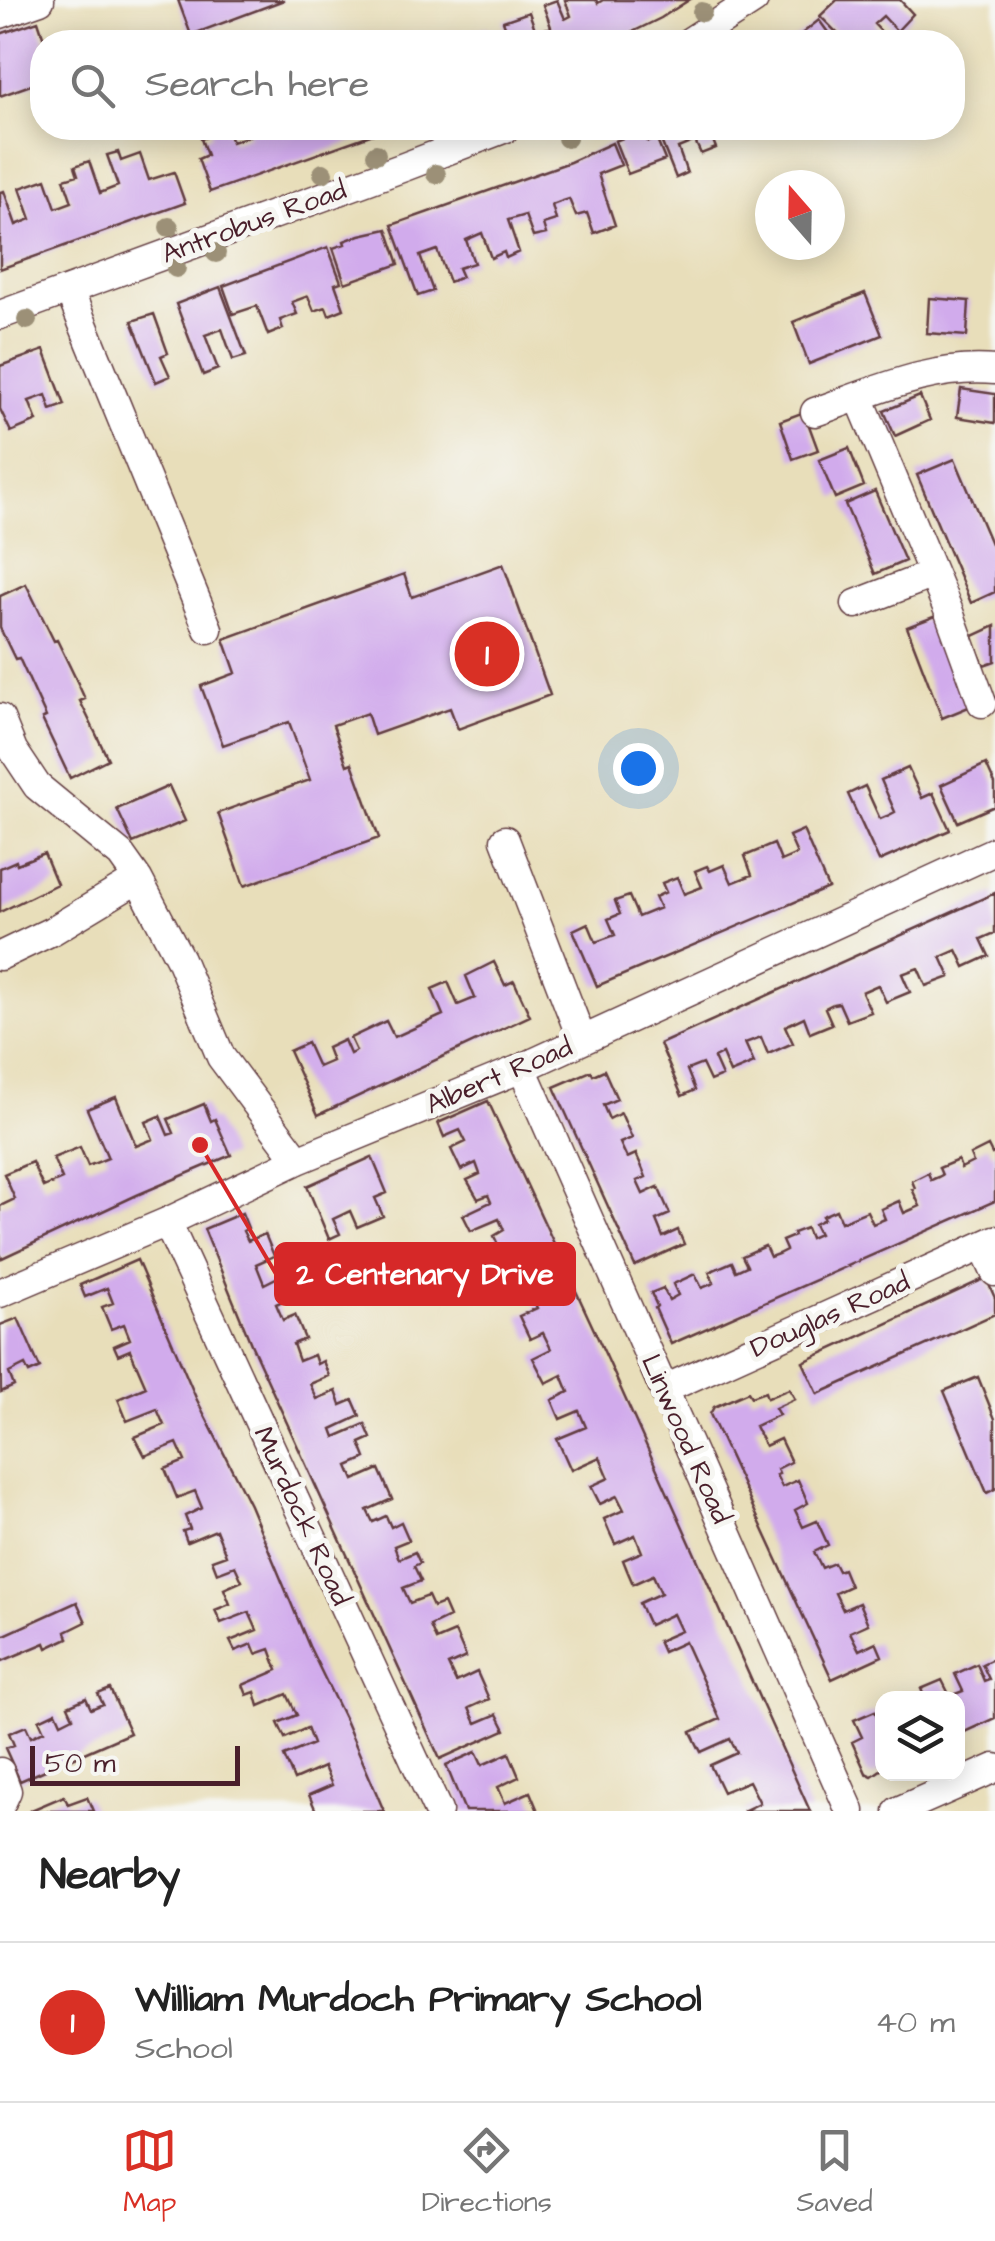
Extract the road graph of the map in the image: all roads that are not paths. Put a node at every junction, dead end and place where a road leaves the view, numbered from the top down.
1 (40, 0) edge
2 (754, 0) edge
3 (0, 14) edge
4 (708, 30) edge
5 (475, 140) edge
6 (70, 290) junction
7 (0, 314) edge
8 (995, 370) edge
9 (859, 397) junction
10 (816, 412) dead end
11 (933, 574) junction
12 (856, 604) dead end
13 (208, 629) dead end
14 (982, 702) dead end
15 (0, 718) edge
16 (505, 840) dead end
17 (995, 851) edge
18 (138, 879) junction
19 (0, 956) edge
20 (582, 1040) junction
21 (522, 1068) junction
22 (298, 1160) junction
23 (167, 1222) junction
24 (989, 1243) edge
25 (995, 1272) edge
26 (0, 1293) edge
27 (665, 1390) junction
28 (995, 1768) edge
29 (0, 1772) edge
30 (0, 1806) edge
31 (438, 1811) edge
32 (850, 1811) edge
33 (898, 1811) edge

1 - 3 street
2 - 4 street
5 - 6 street, Antrobus Road
6 - 7 street, Antrobus Road
6 - 13 street
8 - 9 street
9 - 10 street
9 - 11 street
11 - 12 street
11 - 14 street
15 - 18 street
16 - 20 street
17 - 20 street, Albert Road
18 - 19 street
18 - 22 street
20 - 21 street, Albert Road
21 - 22 street, Albert Road
21 - 27 street, Linwood Road
22 - 23 street, Albert Road
23 - 26 street, Albert Road
23 - 31 street, Murdock Road
24 - 25 street
24 - 27 street, Douglas Road
27 - 32 street, Linwood Road
28 - 33 street
29 - 30 street

